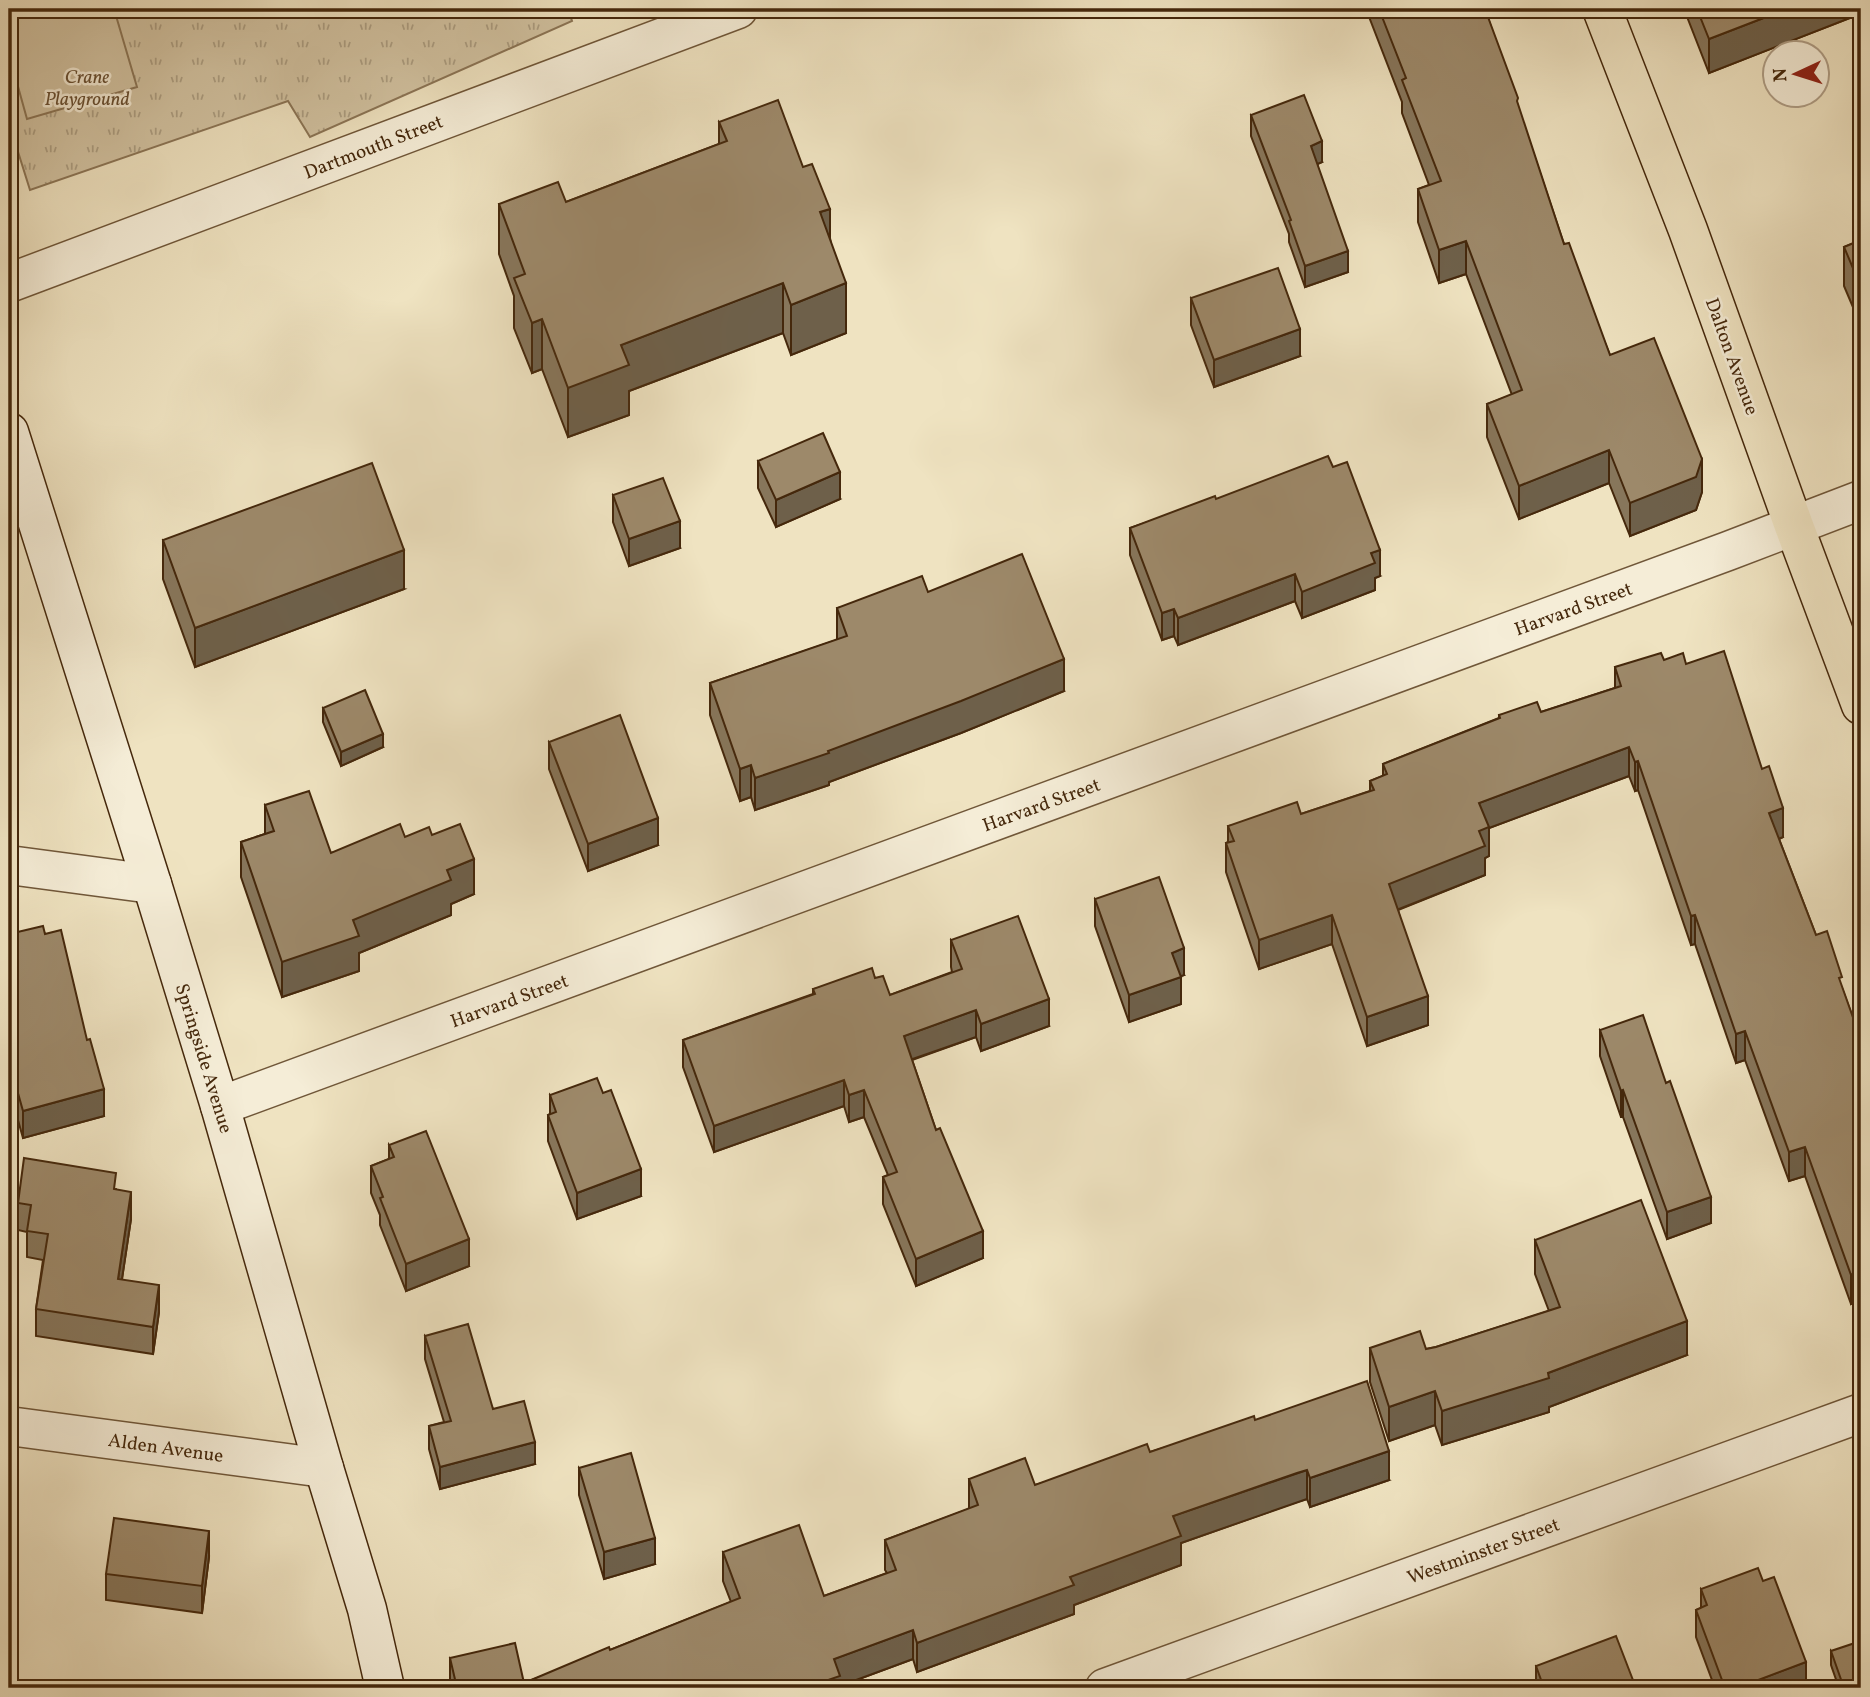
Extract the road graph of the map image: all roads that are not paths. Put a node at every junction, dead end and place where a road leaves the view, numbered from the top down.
1 (738, 9) edge
2 (1602, 9) edge
3 (9, 282) edge
4 (9, 432) edge
5 (1861, 500) edge
6 (1794, 526) junction
7 (1861, 705) edge
8 (9, 865) edge
9 (152, 884) junction
10 (220, 1106) junction
11 (1861, 1413) edge
12 (9, 1426) edge
13 (324, 1468) junction
14 (385, 1688) edge
15 (1105, 1688) edge

1 - 3 street, Dartmouth Street
2 - 6 main road, Dalton Avenue
4 - 9 street, Springside Avenue
5 - 6 street, Harvard Street
6 - 7 main road, Dalton Avenue
6 - 10 street, Harvard Street
8 - 9 street
9 - 10 street, Springside Avenue
10 - 13 street, Springside Avenue
11 - 15 street, Westminster Street
12 - 13 street, Alden Avenue
13 - 14 street, Springside Avenue

